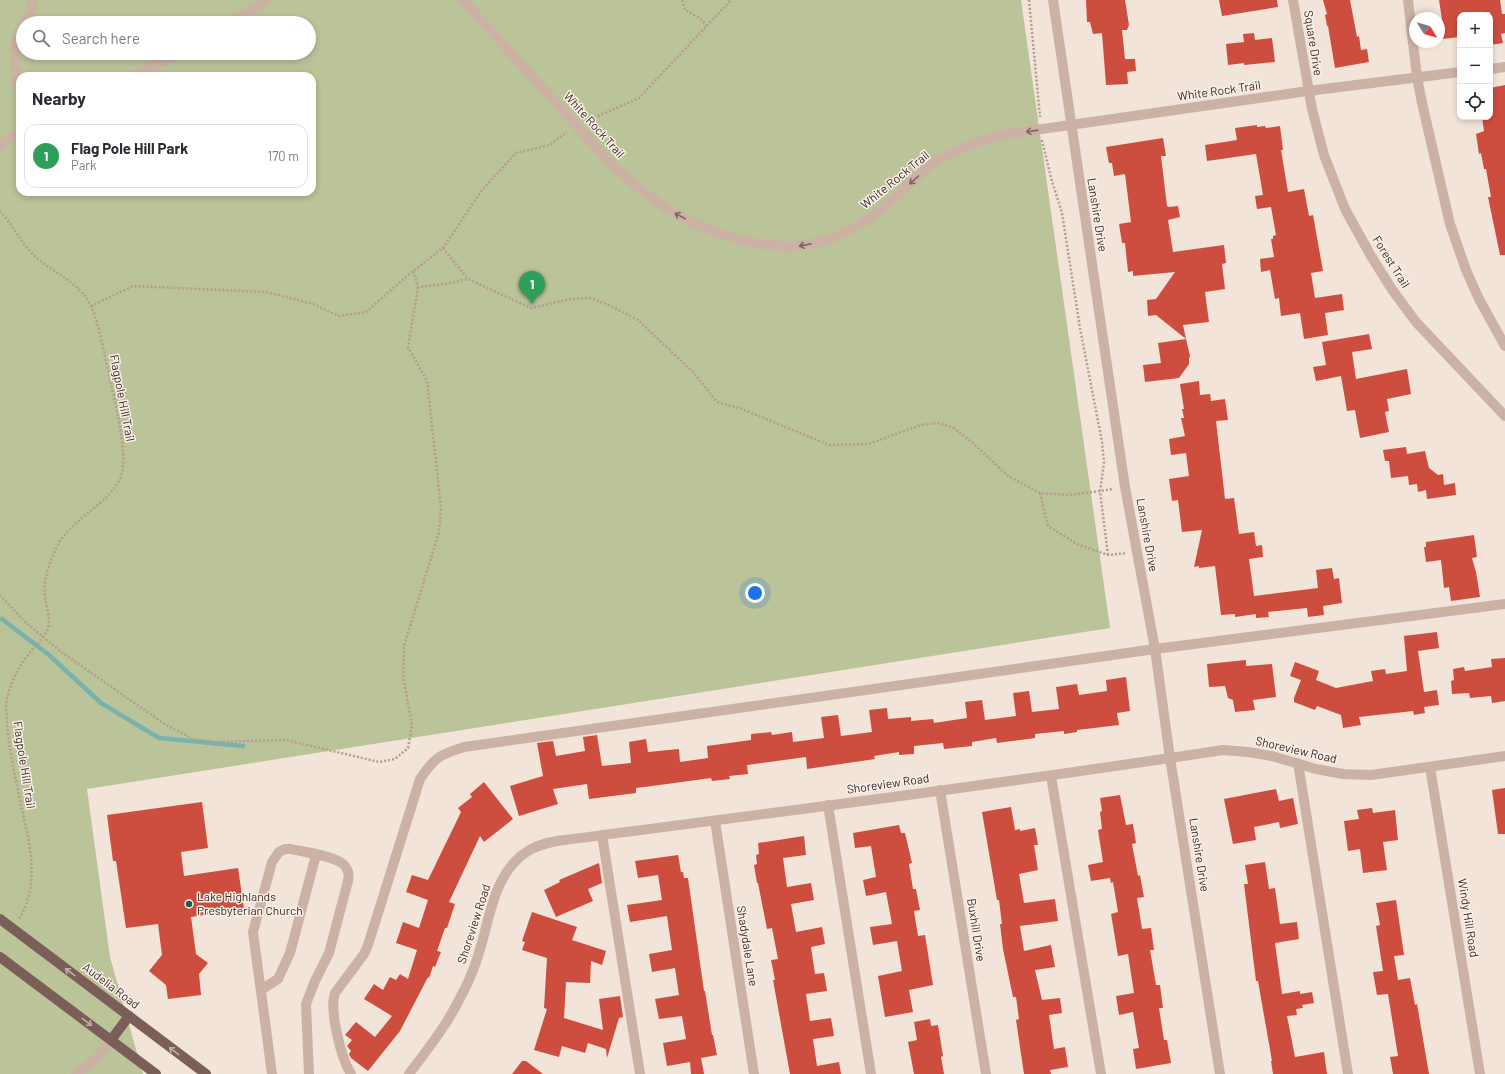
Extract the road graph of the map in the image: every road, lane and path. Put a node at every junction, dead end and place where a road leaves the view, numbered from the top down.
1 (32, 0) edge
2 (268, 0) edge
3 (463, 0) edge
4 (682, 0) edge
5 (731, 0) edge
6 (1029, 0) edge
7 (1053, 0) edge
8 (1293, 0) edge
9 (1408, 0) edge
10 (28, 16) edge
11 (241, 16) edge
12 (708, 26) junction
13 (16, 43) edge
14 (165, 60) edge
15 (1505, 67) edge
16 (1493, 69) edge
17 (142, 72) edge
18 (1457, 72) edge
19 (1417, 77) junction
20 (16, 82) edge
21 (1308, 91) junction
22 (576, 126) junction
23 (1071, 126) junction
24 (1041, 130) junction
25 (16, 135) edge
26 (0, 147) edge
27 (0, 211) edge
28 (443, 248) junction
29 (413, 271) junction
30 (468, 279) junction
31 (418, 287) junction
32 (91, 306) junction
33 (1505, 346) edge
34 (1505, 416) edge
35 (1125, 487) junction
36 (1100, 491) junction
37 (1040, 493) junction
38 (1137, 552) junction
39 (1108, 555) junction
40 (0, 595) edge
41 (1505, 604) edge
42 (43, 637) junction
43 (1155, 649) junction
44 (1505, 756) edge
45 (1170, 758) junction
46 (1298, 763) junction
47 (1430, 767) junction
48 (1051, 776) junction
49 (940, 790) junction
50 (828, 805) junction
51 (715, 821) junction
52 (602, 835) junction
53 (316, 855) junction
54 (0, 919) edge
55 (19, 920) dead end
56 (0, 957) edge
57 (261, 990) junction
58 (129, 1016) junction
59 (111, 1040) junction
60 (76, 1074) edge
61 (156, 1074) edge
62 (206, 1074) edge
63 (272, 1074) edge
64 (309, 1074) edge
65 (351, 1074) edge
66 (409, 1074) edge
67 (640, 1074) edge
68 (754, 1074) edge
69 (870, 1074) edge
70 (986, 1074) edge
71 (1100, 1074) edge
72 (1220, 1074) edge
73 (1348, 1074) edge
74 (1480, 1074) edge

1 - 10 street
2 - 11 street
3 - 22 street, White Rock Trail
4 - 12 path
5 - 12 path
6 - 24 path
7 - 23 street, Lanshire Drive
8 - 21 street, Square Drive
9 - 19 street
12 - 22 path
13 - 20 street
14 - 17 street
15 - 16 street
18 - 19 street, White Rock Trail
19 - 21 street, White Rock Trail
19 - 33 street
21 - 23 street, White Rock Trail
21 - 34 street, Forest Trail
24 -> 22 street, White Rock Trail
22 - 28 path
23 - 24 street, White Rock Trail
23 - 35 street, Lanshire Drive
24 - 36 path
25 - 26 street
27 - 32 path, Flagpole Hill Trail
28 - 29 path
28 - 30 path
29 - 31 path
29 - 32 path
30 - 31 path
30 - 37 path
31 - 42 path
32 - 42 path, Flagpole Hill Trail
35 - 36 path
35 - 38 street, Lanshire Drive
36 - 37 path
36 - 39 path
37 - 39 path
38 - 39 path
38 - 43 street, Lanshire Drive
40 - 42 path
41 - 43 street
42 - 55 path, Flagpole Hill Trail
43 - 45 street, Lanshire Drive
43 - 65 street
44 - 47 street, Shoreview Road
45 - 46 street, Shoreview Road
45 - 48 street, Shoreview Road
45 - 72 street, Lanshire Drive
46 - 47 street, Shoreview Road
46 - 73 street
47 - 74 street, Windy Hill Road
48 - 49 street, Shoreview Road
48 - 71 street
49 - 50 street, Shoreview Road
49 - 70 street, Buxhill Drive
50 - 51 street, Shoreview Road
50 - 69 street
51 - 52 street, Shoreview Road
51 - 68 street, Shadydale Lane
52 - 66 street, Shoreview Road
52 - 67 street
53 - 57 street
53 - 57 street
53 - 64 street
58 -> 54 main road, Audelia Road
56 -> 59 main road
57 - 63 street
58 - 59 main road
62 -> 58 main road, Audelia Road
59 - 60 street
59 - 61 main road

